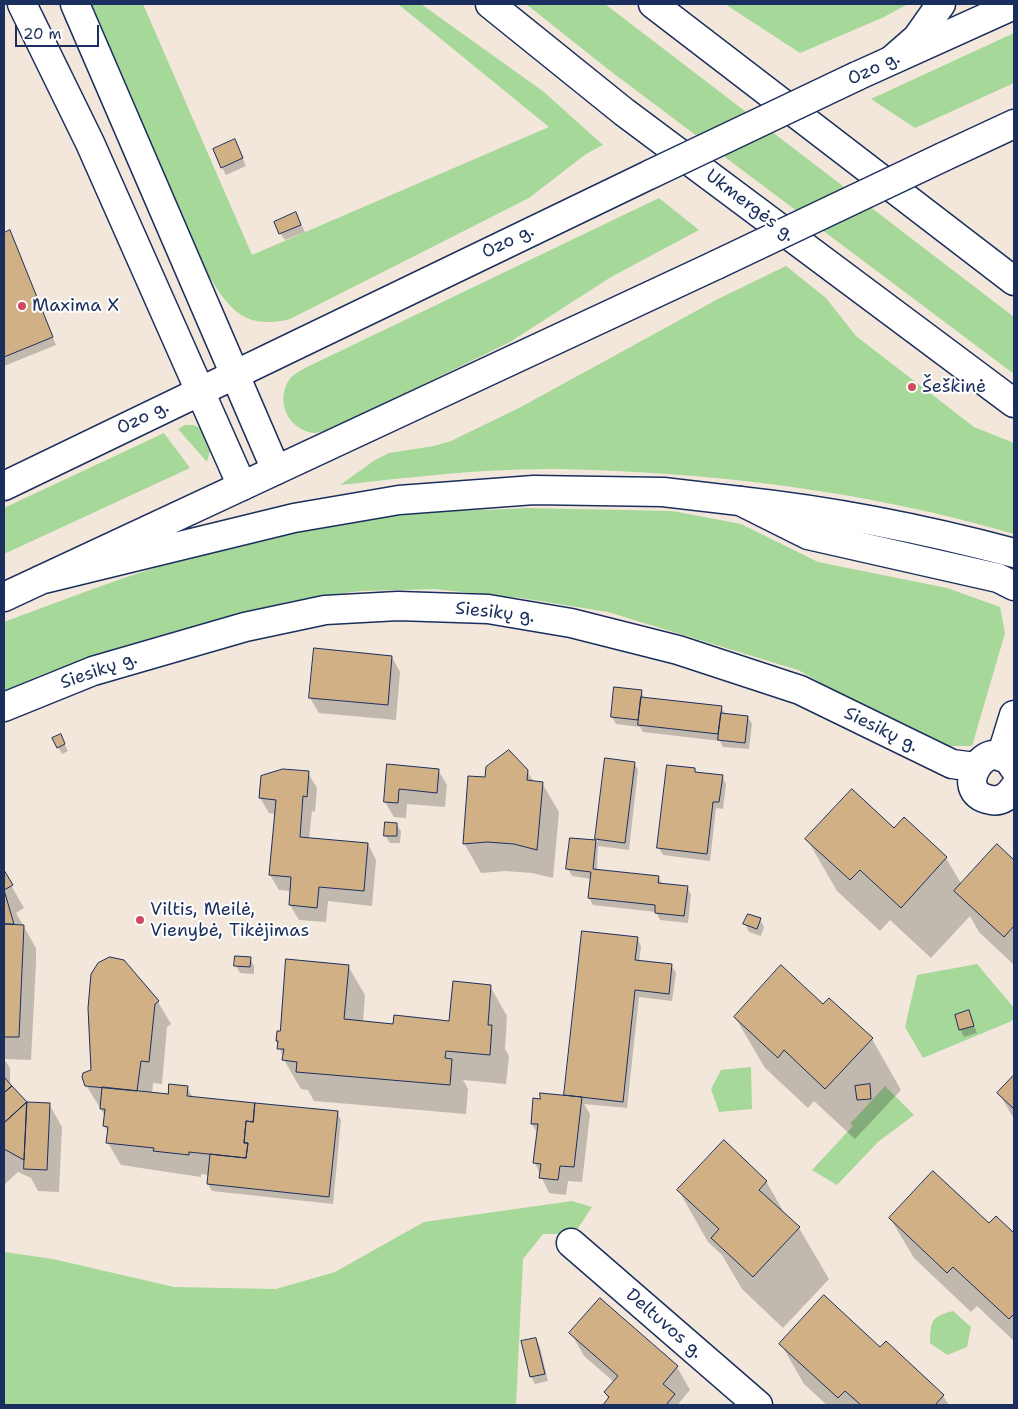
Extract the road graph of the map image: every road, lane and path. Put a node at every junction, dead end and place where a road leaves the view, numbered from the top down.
1 (22, 4) edge
2 (76, 4) edge
3 (490, 4) edge
4 (654, 4) edge
5 (941, 4) edge
6 (1014, 5) edge
7 (894, 59) junction
8 (1014, 124) edge
9 (1014, 281) edge
10 (235, 373) junction
11 (200, 390) junction
12 (1014, 403) edge
13 (276, 470) junction
14 (4, 486) edge
15 (242, 486) junction
16 (740, 501) junction
17 (1014, 553) edge
18 (40, 580) junction
19 (1014, 586) edge
20 (4, 597) edge
21 (4, 708) edge
22 (1014, 715) edge
23 (975, 767) junction
24 (1011, 779) edge
25 (570, 1243) dead end
26 (758, 1405) edge

1 - 11 main road
2 - 10 main road
3 - 12 main road, Ukmergės g.
4 - 9 main road
5 - 7 main road
6 - 7 main road, Ozo g.
7 - 10 main road, Ozo g., bridge
8 - 13 main road, bridge
10 - 11 main road, Ozo g.
10 - 13 main road
11 - 14 main road, Ozo g.
11 - 15 main road
13 - 15 main road
15 - 18 main road
16 - 17 main road
16 - 18 main road
16 - 19 main road
18 - 20 main road
21 - 23 main road, Siesikų g.
22 - 24 main road
23 - 24 main road
23 - 24 main road
25 - 26 main road, Deltuvos g.

